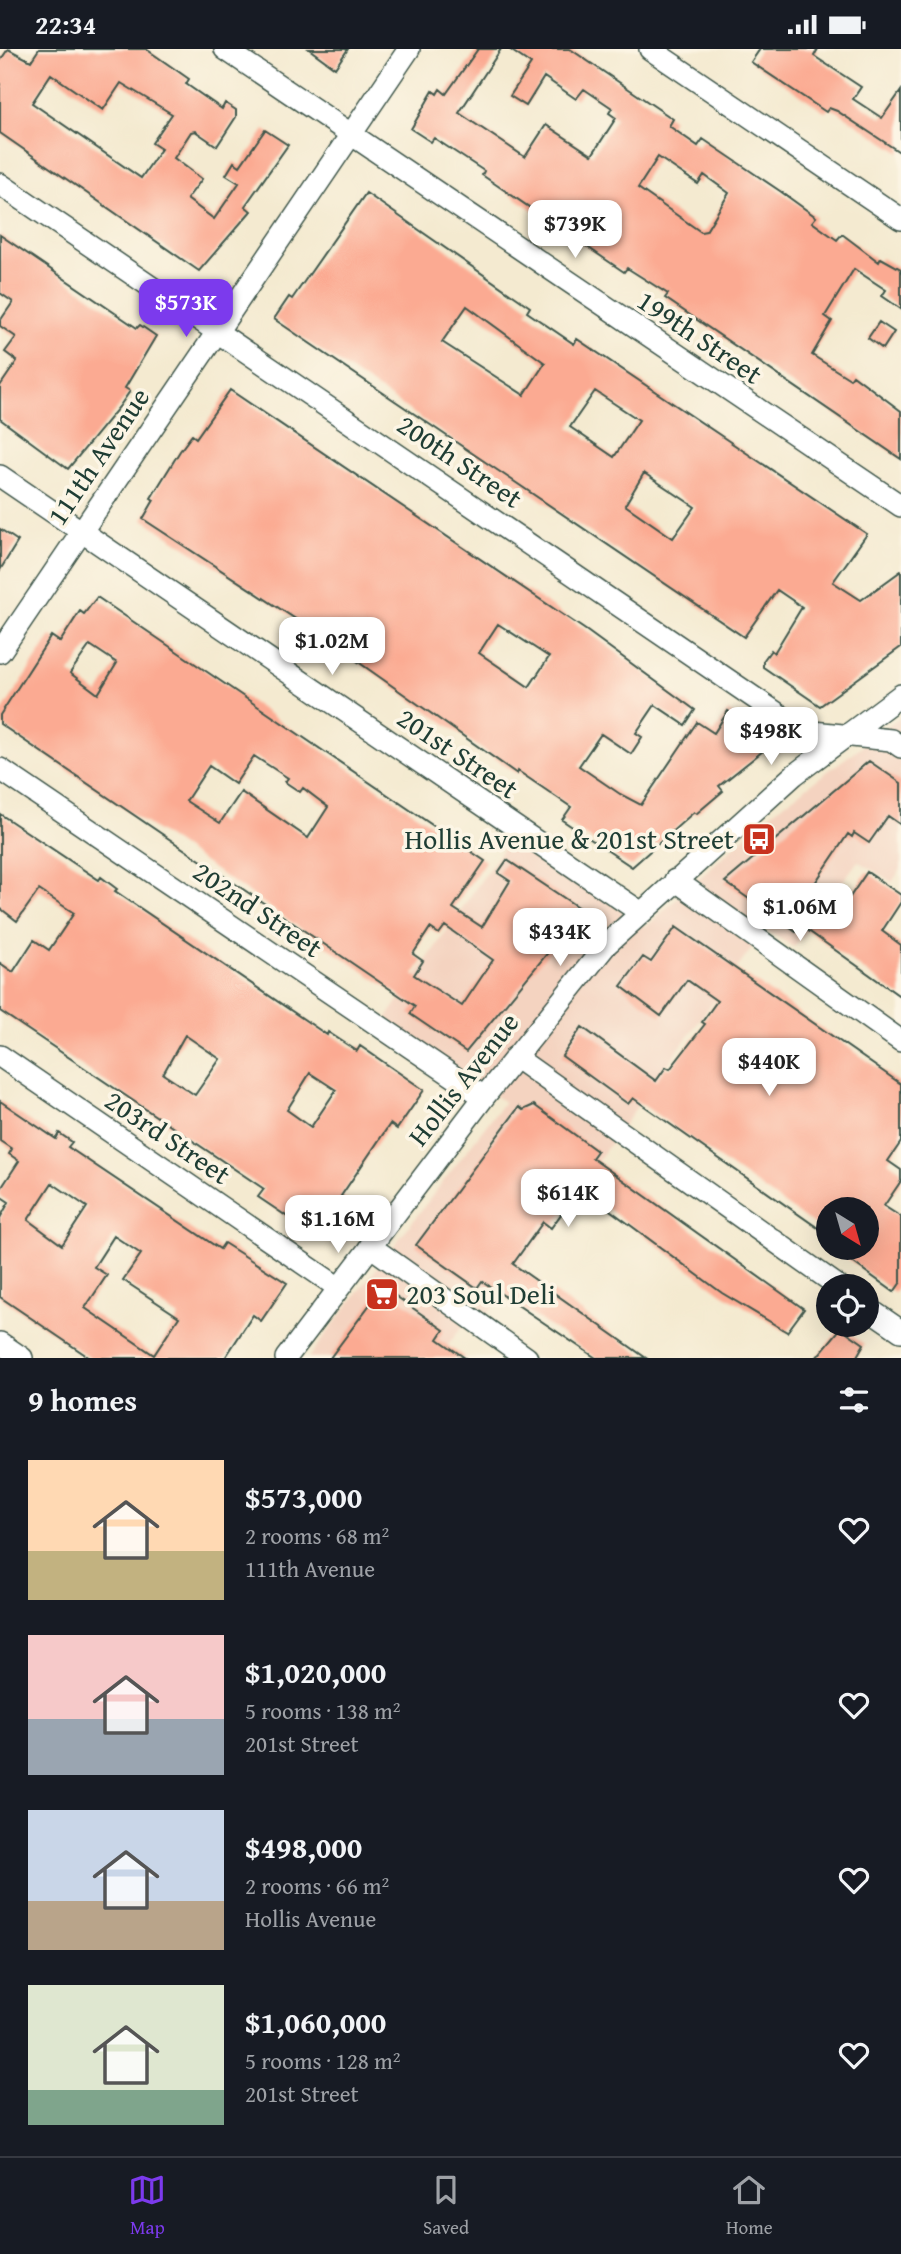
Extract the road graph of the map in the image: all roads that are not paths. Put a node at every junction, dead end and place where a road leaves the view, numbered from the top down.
1 (225, 49) edge
2 (409, 49) edge
3 (650, 49) edge
4 (351, 134) junction
5 (0, 184) edge
6 (901, 219) edge
7 (217, 331) junction
8 (0, 476) edge
9 (901, 506) edge
10 (82, 531) junction
11 (0, 652) edge
12 (901, 695) edge
13 (845, 737) junction
14 (901, 747) edge
15 (0, 769) edge
16 (675, 880) junction
17 (640, 912) junction
18 (901, 1041) edge
19 (0, 1056) edge
20 (515, 1057) junction
21 (484, 1097) junction
22 (370, 1246) junction
23 (821, 1274) edge
24 (339, 1288) junction
25 (879, 1316) edge
26 (901, 1331) edge
27 (0, 1343) edge
28 (22, 1358) edge
29 (286, 1358) edge
30 (527, 1358) edge

1 - 4 street, 199th Street
2 - 4 street, 111th Avenue
3 - 6 street
4 - 7 street, 111th Avenue
4 - 9 street, 199th Street
5 - 7 street, 200th Street
7 - 10 street, 111th Avenue
7 - 13 street, 200th Street
8 - 10 street, 201st Street
10 - 11 street, 111th Avenue
10 - 17 street, 201st Street
12 - 13 street, Hollis Avenue
13 - 14 street, 200th Street
13 - 16 street, Hollis Avenue
15 - 21 street, 202nd Street
16 - 17 street, Hollis Avenue
16 - 18 street
17 - 20 street, Hollis Avenue
19 - 24 street, 203rd Street
20 - 21 street, Hollis Avenue
20 - 23 street
21 - 22 street, Hollis Avenue
22 - 24 street, Hollis Avenue
22 - 30 street
24 - 29 street, Hollis Avenue
25 - 26 street
27 - 28 street

